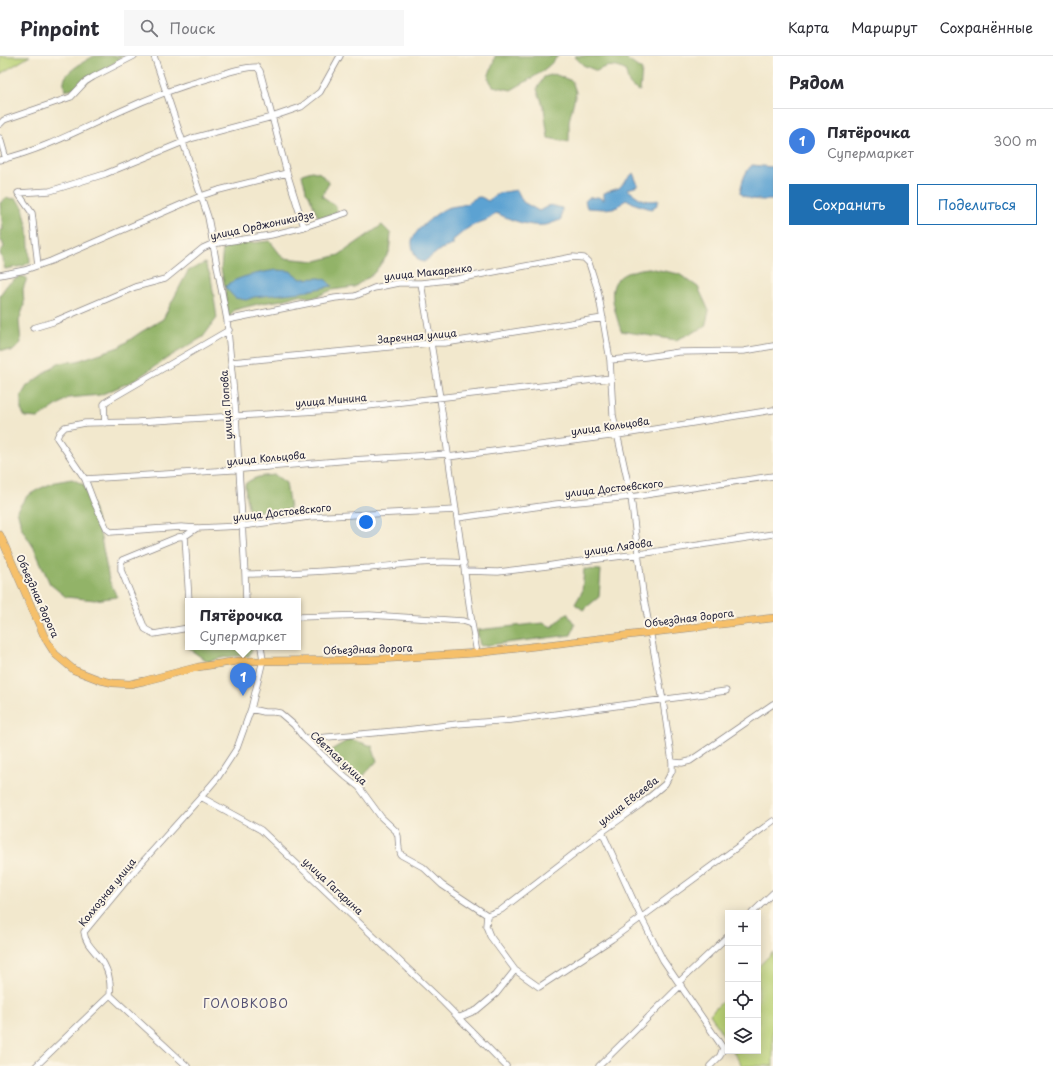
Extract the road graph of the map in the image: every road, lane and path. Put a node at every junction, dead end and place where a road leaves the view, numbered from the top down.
1 (134, 56) edge
2 (154, 56) edge
3 (340, 56) edge
4 (166, 92) junction
5 (272, 117) junction
6 (0, 124) edge
7 (0, 138) edge
8 (183, 141) junction
9 (3, 160) edge
10 (287, 173) junction
11 (201, 196) junction
12 (346, 213) dead end
13 (304, 227) junction
14 (212, 244) junction
15 (38, 265) junction
16 (0, 274) edge
17 (421, 283) junction
18 (603, 318) junction
19 (227, 320) junction
20 (33, 328) dead end
21 (229, 330) junction
22 (431, 343) junction
23 (773, 346) edge
24 (610, 360) junction
25 (232, 362) junction
26 (611, 378) junction
27 (440, 398) junction
28 (773, 410) edge
29 (236, 416) junction
30 (105, 423) junction
31 (618, 435) junction
32 (448, 456) junction
33 (239, 470) junction
34 (773, 476) edge
35 (85, 479) junction
36 (631, 497) junction
37 (456, 510) junction
38 (458, 518) junction
39 (242, 526) junction
40 (197, 528) junction
41 (773, 534) edge
42 (0, 535) edge
43 (185, 536) junction
44 (638, 554) junction
45 (464, 563) junction
46 (465, 571) junction
47 (246, 574) junction
48 (189, 598) edge
49 (246, 598) edge
50 (301, 617) edge
51 (773, 618) edge
52 (472, 624) junction
53 (185, 629) edge
54 (650, 632) junction
55 (261, 650) edge
56 (478, 653) junction
57 (263, 660) junction
58 (726, 691) dead end
59 (663, 701) junction
60 (773, 704) edge
61 (251, 709) junction
62 (304, 738) junction
63 (672, 762) junction
64 (201, 797) junction
65 (773, 821) edge
66 (602, 832) junction
67 (773, 893) edge
68 (755, 910) edge
69 (487, 915) junction
70 (641, 916) junction
71 (725, 939) edge
72 (516, 970) junction
73 (680, 984) junction
74 (110, 995) junction
75 (458, 1018) junction
76 (36, 1066) edge
77 (187, 1066) edge
78 (506, 1066) edge
79 (599, 1066) edge
80 (710, 1066) edge

1 - 6 street
2 - 4 street, улица Попова
3 - 5 street
4 - 5 street
4 - 8 street, улица Попова
4 - 9 street
5 - 8 street
5 - 10 street
7 - 9 street
8 - 11 street, улица Попова
8 - 15 street
10 - 11 street
10 - 13 street
11 - 14 street, улица Попова
11 - 15 street
12 - 13 street, улица Орджоникидзе
13 - 14 street, улица Орджоникидзе
14 - 19 street, улица Попова
14 - 20 street, улица Орджоникидзе
15 - 16 street
17 - 18 street, улица Макаренко
17 - 19 street, улица Макаренко
17 - 22 street
18 - 22 street, Заречная улица
18 - 24 street
19 - 21 street, улица Попова
21 - 25 street, улица Попова
21 - 30 street
22 - 25 street, Заречная улица
22 - 27 street
23 - 24 street
24 - 26 street
25 - 29 street, улица Попова
26 - 27 street, улица Минина
26 - 31 street
27 - 29 street, улица Минина
27 - 32 street
28 - 31 street, улица Кольцова
29 - 30 street, улица Минина
29 - 33 street, улица Попова
30 - 35 street, улица Минина
31 - 32 street, улица Кольцова
31 - 36 street
32 - 33 street, улица Кольцова
32 - 37 street
33 - 35 street, улица Кольцова
33 - 39 street, улица Попова
34 - 36 street, улица Достоевского
35 - 40 street, улица Достоевского
36 - 38 street, улица Достоевского
36 - 44 street
37 - 38 street
37 - 39 street, улица Достоевского
38 - 45 street
39 - 40 street, улица Достоевского
39 - 47 street, улица Попова
40 - 43 street
41 - 44 street, улица Лядова
42 - 57 main road, Объездная дорога
43 - 48 street
43 - 53 street
44 - 46 street, улица Лядова
44 - 54 street
45 - 46 street
45 - 47 street
46 - 52 street
47 - 49 street, улица Попова
50 - 52 street
51 - 54 main road, Объездная дорога
52 - 56 street
54 - 56 main road, Объездная дорога
54 - 59 street
55 - 57 street
56 - 57 main road, Объездная дорога
57 - 61 street, Колхозная улица
58 - 59 street
59 - 62 street
59 - 63 street
60 - 63 street
61 - 62 street, Светлая улица
61 - 64 street, Колхозная улица
62 - 69 street, Светлая улица
63 - 66 street, улица Евсеева
64 - 74 street, Колхозная улица
64 - 75 street, улица Гагарина
65 - 70 street
66 - 69 street, улица Евсеева
66 - 70 street
67 - 68 street
69 - 72 street
70 - 72 street
70 - 73 street
71 - 73 street
72 - 75 street
73 - 79 street
73 - 80 street
74 - 76 street
74 - 77 street
75 - 78 street, улица Гагарина

